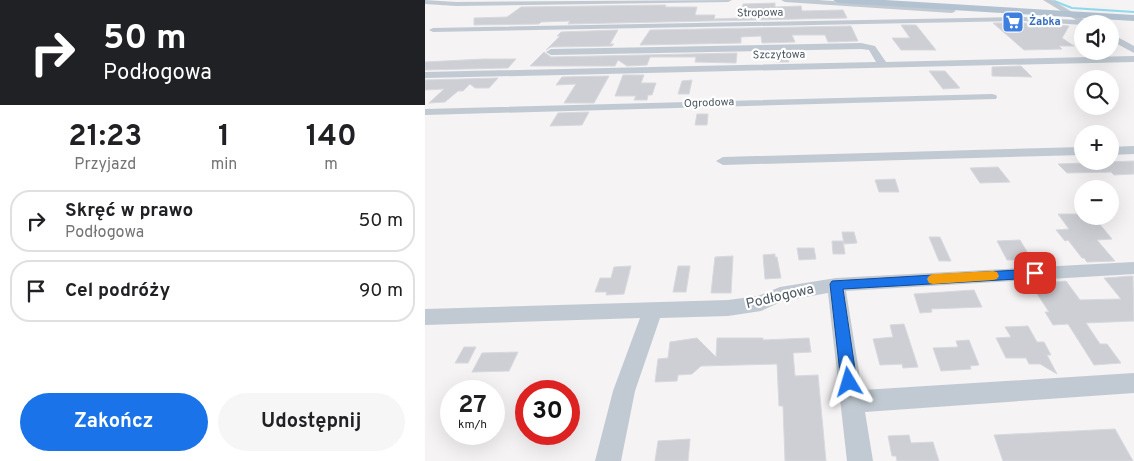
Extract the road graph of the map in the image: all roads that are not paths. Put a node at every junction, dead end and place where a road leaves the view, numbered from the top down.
1 (728, 0) edge
2 (785, 0) edge
3 (838, 0) edge
4 (891, 0) edge
5 (1047, 0) edge
6 (425, 2) edge
7 (1068, 12) junction
8 (1074, 15) edge
9 (1134, 16) edge
10 (994, 20) junction
11 (1074, 22) edge
12 (433, 30) dead end
13 (1119, 41) edge
14 (1134, 50) edge
15 (551, 52) dead end
16 (1134, 59) edge
17 (883, 65) junction
18 (425, 75) edge
19 (992, 97) dead end
20 (425, 112) edge
21 (1134, 150) edge
22 (1074, 151) edge
23 (1119, 151) edge
24 (723, 161) dead end
25 (1134, 268) edge
26 (836, 284) junction
27 (653, 310) junction
28 (425, 317) edge
29 (1132, 386) edge
30 (852, 402) junction
31 (609, 461) edge
32 (860, 461) edge

1 - 6 street
2 - 10 street
3 - 7 main road
4 - 7 main road
5 - 7 street
7 - 8 street
7 - 9 main road
10 - 11 street, Stropowa
10 - 12 street, Stropowa
13 - 14 street
15 - 17 street
16 - 17 street, Szczytowa
17 - 18 street, Szczytowa
19 - 20 street, Ogrodowa
21 - 23 street
22 - 24 street
25 - 26 street, Podłogowa
26 - 27 street, Podłogowa
26 - 30 street
27 - 28 street, Podłogowa
27 - 31 street
29 - 30 street
30 - 32 street

